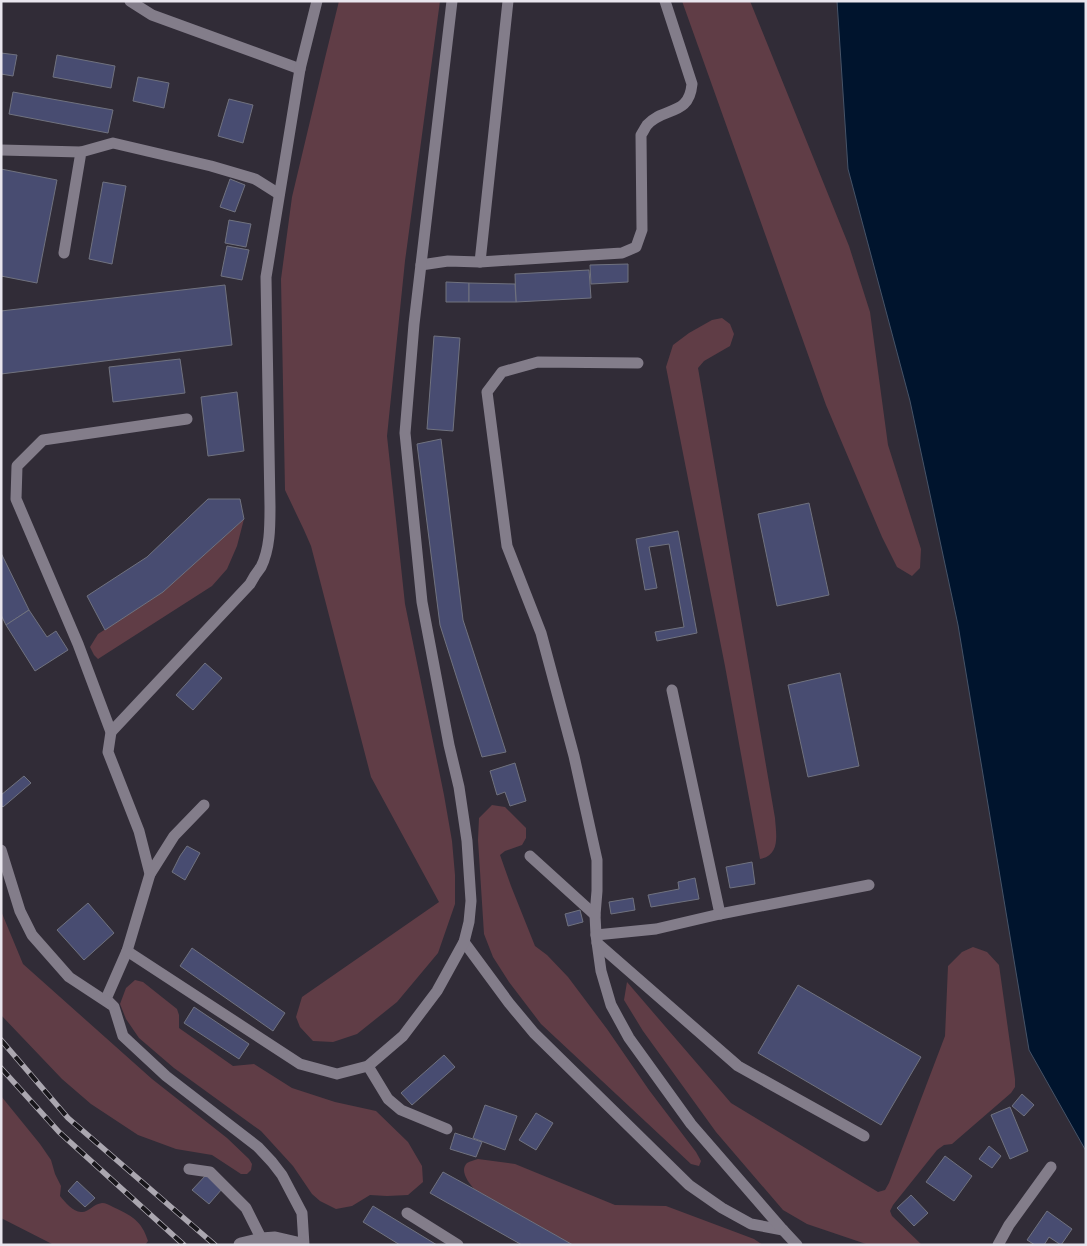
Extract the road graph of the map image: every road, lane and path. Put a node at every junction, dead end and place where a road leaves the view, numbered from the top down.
1 (130, 1) edge
2 (317, 1) edge
3 (452, 1) edge
4 (508, 1) edge
5 (666, 1) edge
6 (300, 69) junction
7 (1, 150) edge
8 (81, 152) junction
9 (279, 194) junction
10 (64, 253) dead end
11 (480, 262) junction
12 (421, 265) junction
13 (638, 363) dead end
14 (187, 419) dead end
15 (672, 690) dead end
16 (111, 732) junction
17 (204, 805) dead end
18 (1, 850) edge
19 (530, 856) dead end
20 (150, 874) junction
21 (870, 885) dead end
22 (720, 914) junction
23 (595, 916) junction
24 (596, 939) junction
25 (464, 942) junction
26 (127, 951) junction
27 (114, 1006) junction
28 (368, 1066) junction
29 (446, 1129) dead end
30 (864, 1136) dead end
31 (1051, 1167) dead end
32 (189, 1169) dead end
33 (407, 1213) dead end
34 (783, 1230) junction
35 (262, 1240) junction
36 (241, 1245) edge
37 (302, 1245) edge
38 (458, 1245) edge
39 (797, 1245) edge
40 (998, 1245) edge

1 - 6 lane
2 - 6 lane
3 - 12 lane
4 - 11 lane
5 - 11 lane
6 - 9 lane
7 - 8 lane
8 - 9 lane
8 - 10 lane
9 - 16 lane
11 - 12 lane
12 - 25 lane
13 - 23 lane
14 - 16 lane
15 - 22 lane
16 - 20 lane
17 - 20 lane
18 - 27 lane
19 - 23 lane
20 - 26 lane
21 - 22 lane
22 - 24 lane
23 - 24 lane
24 - 30 lane
24 - 34 lane
25 - 28 lane
25 - 34 lane
26 - 27 lane
26 - 28 lane
27 - 37 lane
28 - 29 lane
31 - 40 lane
32 - 35 lane
33 - 38 lane
34 - 39 lane
35 - 36 street
35 - 37 street

